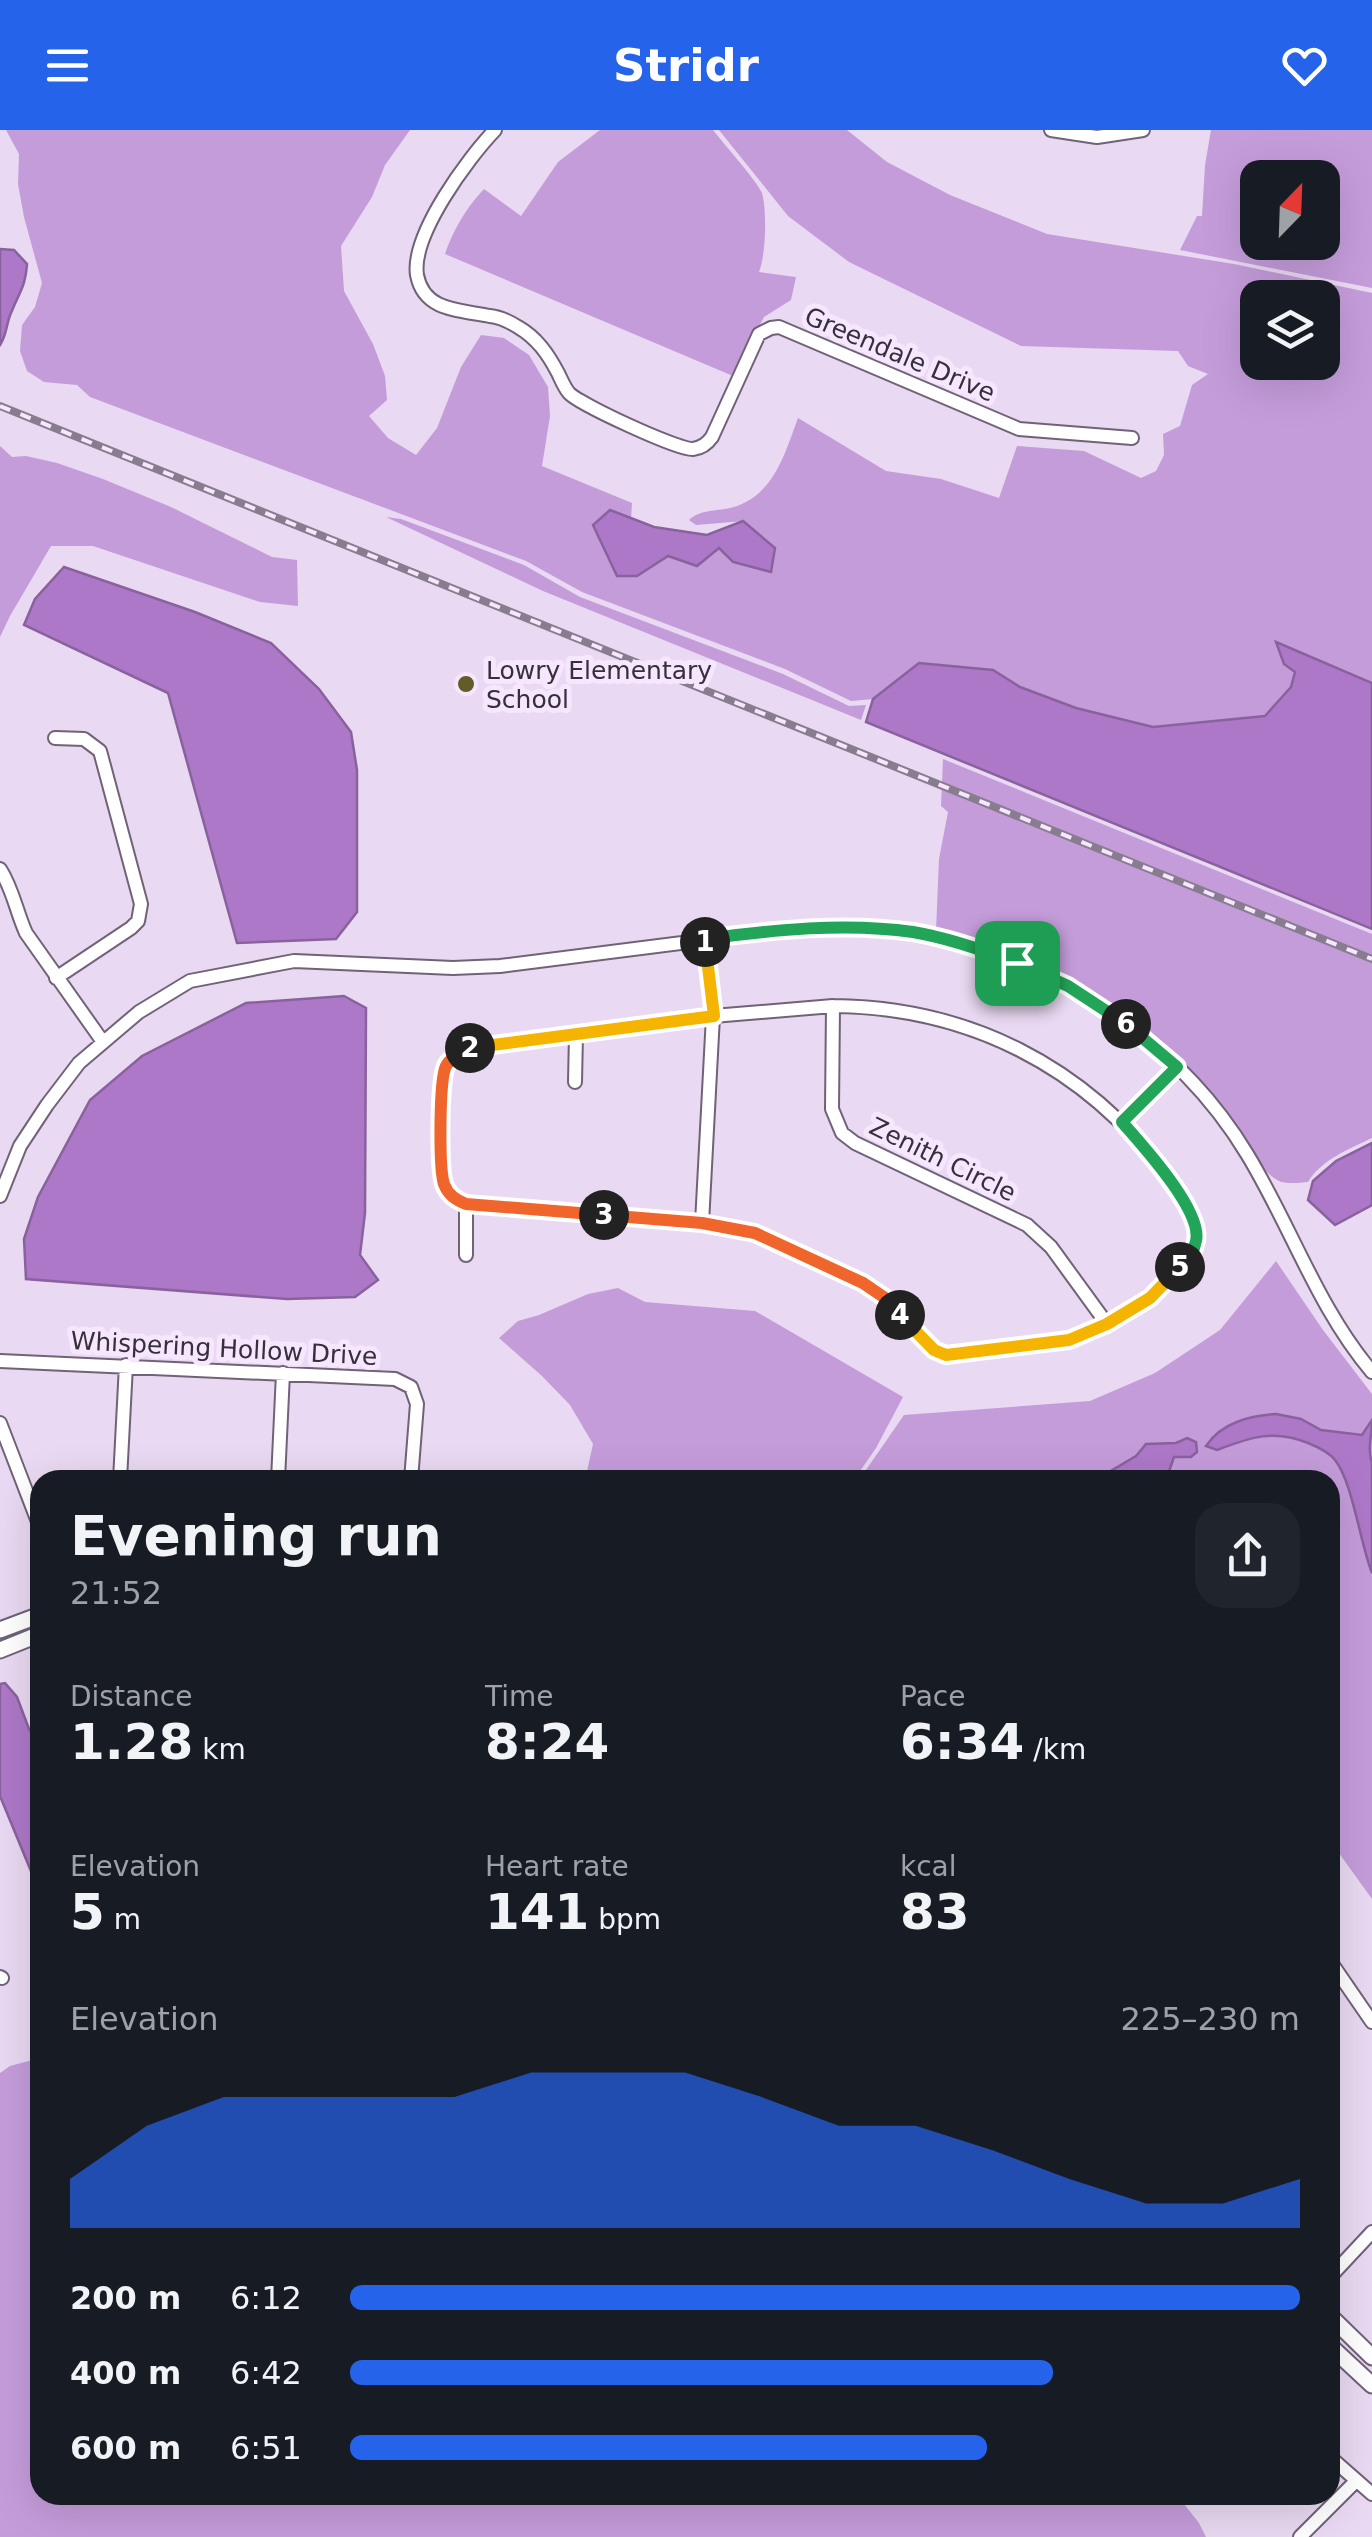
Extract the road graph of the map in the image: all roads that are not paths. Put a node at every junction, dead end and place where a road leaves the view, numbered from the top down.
1 (495, 130) edge
2 (1051, 130) edge
3 (1143, 130) edge
4 (1132, 438) dead end
5 (55, 738) dead end
6 (0, 870) edge
7 (705, 939) junction
8 (56, 978) junction
9 (833, 1006) junction
10 (714, 1016) junction
11 (576, 1034) junction
12 (104, 1042) junction
13 (1177, 1067) junction
14 (575, 1082) dead end
15 (1122, 1122) junction
16 (0, 1196) edge
17 (466, 1204) junction
18 (702, 1223) junction
19 (466, 1255) dead end
20 (1107, 1324) junction
21 (0, 1361) edge
22 (126, 1365) junction
23 (1372, 1372) edge
24 (283, 1373) junction
25 (0, 1423) edge
26 (121, 1470) edge
27 (278, 1470) edge
28 (413, 1470) edge
29 (30, 1501) edge
30 (30, 1619) edge
31 (0, 1630) edge
32 (30, 1638) edge
33 (0, 1650) edge
34 (1340, 1980) edge
35 (1372, 2022) edge
36 (1372, 2232) edge
37 (1340, 2266) edge
38 (1340, 2326) edge
39 (1340, 2355) edge
40 (1372, 2356) edge
41 (1372, 2385) edge
42 (1340, 2466) edge
43 (1356, 2481) junction
44 (1372, 2494) edge
45 (1340, 2497) edge
46 (1332, 2505) edge
47 (1300, 2537) edge

1 - 4 street, Greendale Drive
2 - 3 street
5 - 8 street
6 - 8 street
7 - 10 street
7 - 12 street
7 - 13 street
8 - 12 street
9 - 10 street
9 - 15 street
9 - 20 street, Zenith Circle
10 - 11 street
10 - 18 street
11 - 14 street
11 - 17 street
12 - 16 street
13 - 15 street
13 - 23 street
15 - 20 street
17 - 18 street
17 - 19 street
18 - 20 street
21 - 22 street, Whispering Hollow Drive
22 - 24 street, Whispering Hollow Drive
22 - 26 street
24 - 27 street
24 - 28 street, Whispering Hollow Drive
25 - 29 street
30 - 31 street
32 - 33 street
34 - 35 street
36 - 37 street
38 - 40 street
39 - 41 street
42 - 43 street
43 - 44 street
43 - 45 street
46 - 47 street

